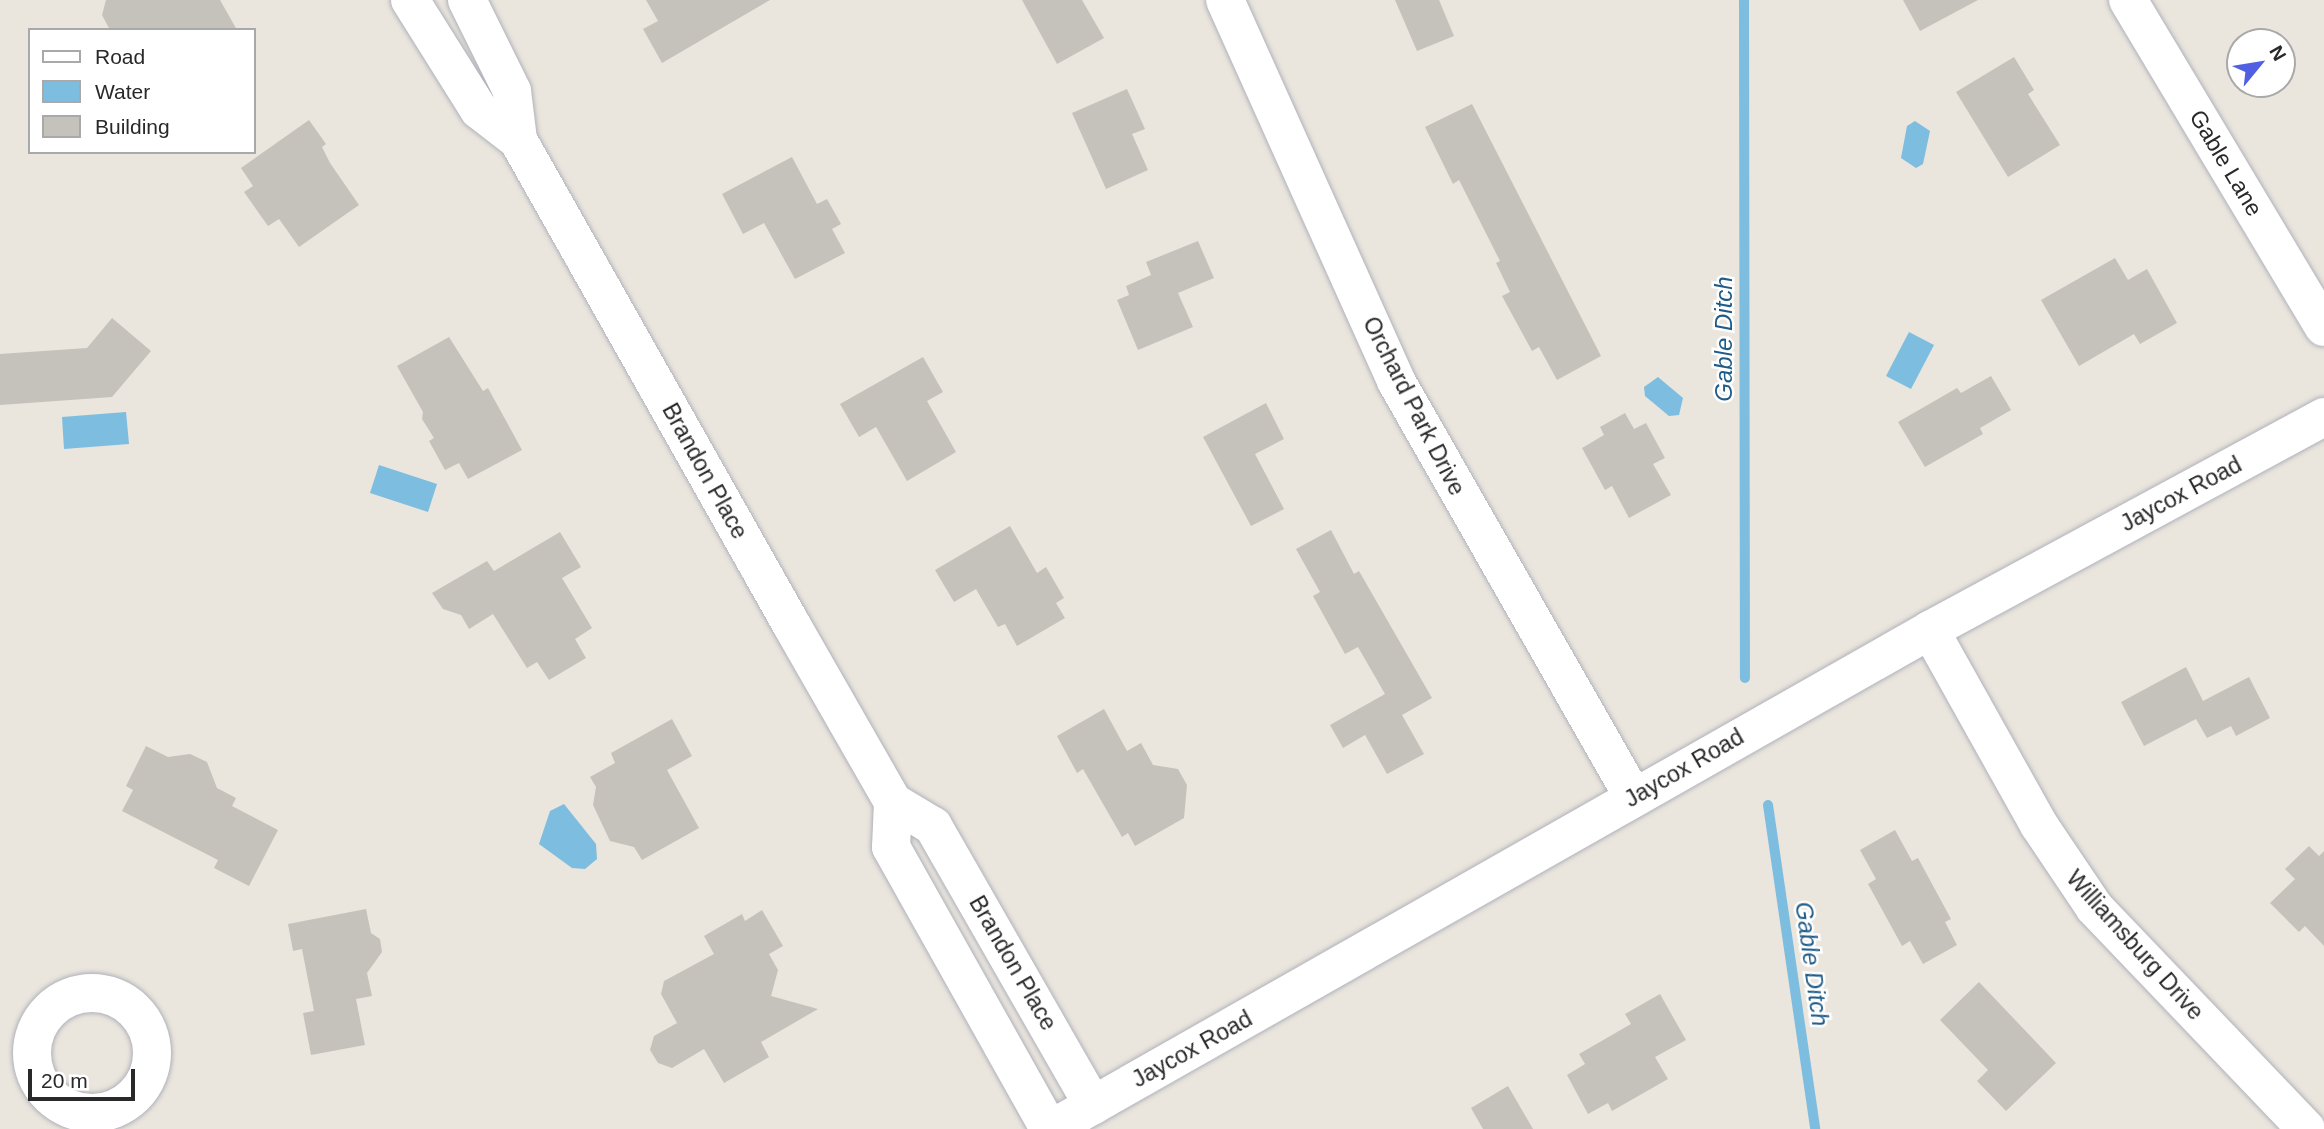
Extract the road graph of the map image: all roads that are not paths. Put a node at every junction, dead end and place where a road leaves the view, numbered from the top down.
1 (410, 0) edge
2 (467, 0) edge
3 (1225, 0) edge
4 (2128, 0) edge
5 (518, 140) junction
6 (2324, 327) edge
7 (2324, 417) edge
8 (1930, 630) junction
9 (1633, 797) junction
10 (894, 802) junction
11 (1093, 1105) junction
12 (1050, 1129) edge
13 (2306, 1129) edge

1 - 5 street, Brandon Place
2 - 5 street, Brandon Place
3 - 9 street, Orchard Park Drive
4 - 6 street, Gable Lane
5 - 10 street, Brandon Place
7 - 8 street, Jaycox Road
8 - 9 street, Jaycox Road
8 - 13 street, Williamsburg Drive
9 - 11 street, Jaycox Road
10 - 11 street, Brandon Place
10 - 12 street
11 - 12 street, Jaycox Road

